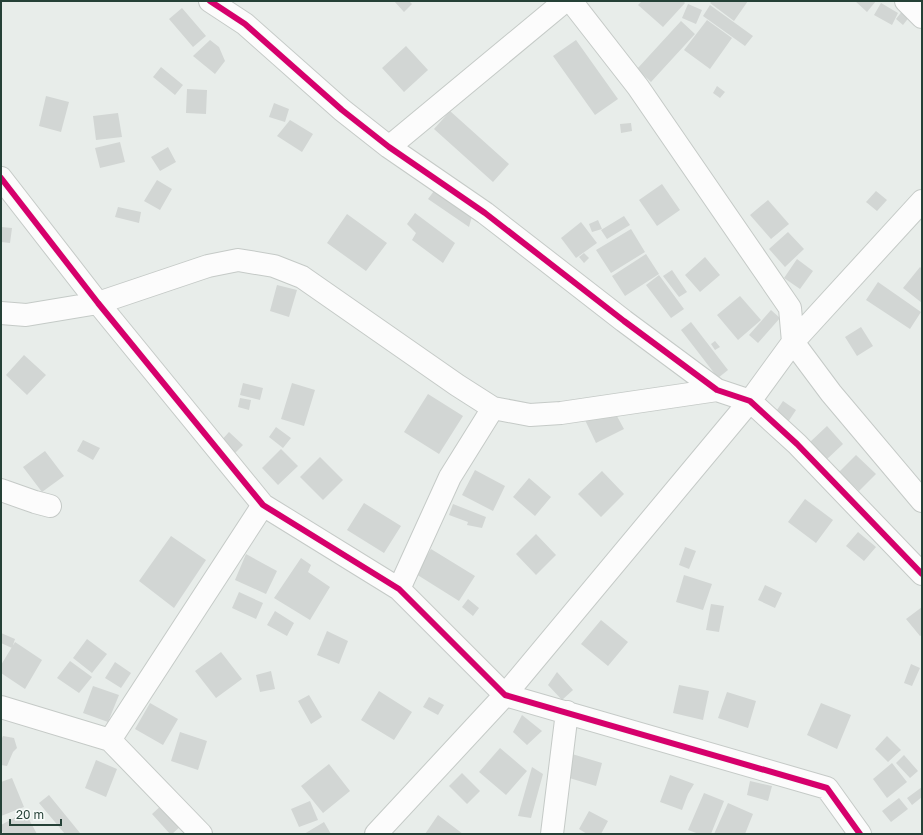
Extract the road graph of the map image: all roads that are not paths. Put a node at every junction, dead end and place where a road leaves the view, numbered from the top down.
1 (210, 1) edge
2 (565, 1) edge
3 (571, 1) edge
4 (906, 1) edge
5 (922, 17) edge
6 (389, 147) junction
7 (1, 178) edge
8 (922, 201) edge
9 (98, 303) junction
10 (1, 313) edge
11 (793, 342) junction
12 (717, 390) junction
13 (750, 400) junction
14 (493, 408) junction
15 (1, 490) edge
16 (922, 501) edge
17 (263, 505) junction
18 (50, 506) dead end
19 (922, 574) edge
20 (399, 589) junction
21 (505, 694) junction
22 (1, 707) edge
23 (567, 712) junction
24 (110, 740) junction
25 (201, 834) edge
26 (376, 834) edge
27 (552, 834) edge
28 (860, 834) edge

1 - 6 street
2 - 6 street
3 - 11 street
4 - 5 street
6 - 12 street
7 - 9 street
8 - 11 street
9 - 10 street
9 - 14 street
9 - 17 street
11 - 13 street
11 - 16 street
12 - 13 street
12 - 14 street
13 - 19 street
13 - 21 street
14 - 20 street
15 - 18 street
17 - 20 street
17 - 24 street
20 - 21 street
21 - 23 street
21 - 26 street
22 - 24 street
23 - 27 street
23 - 28 street
24 - 25 street

